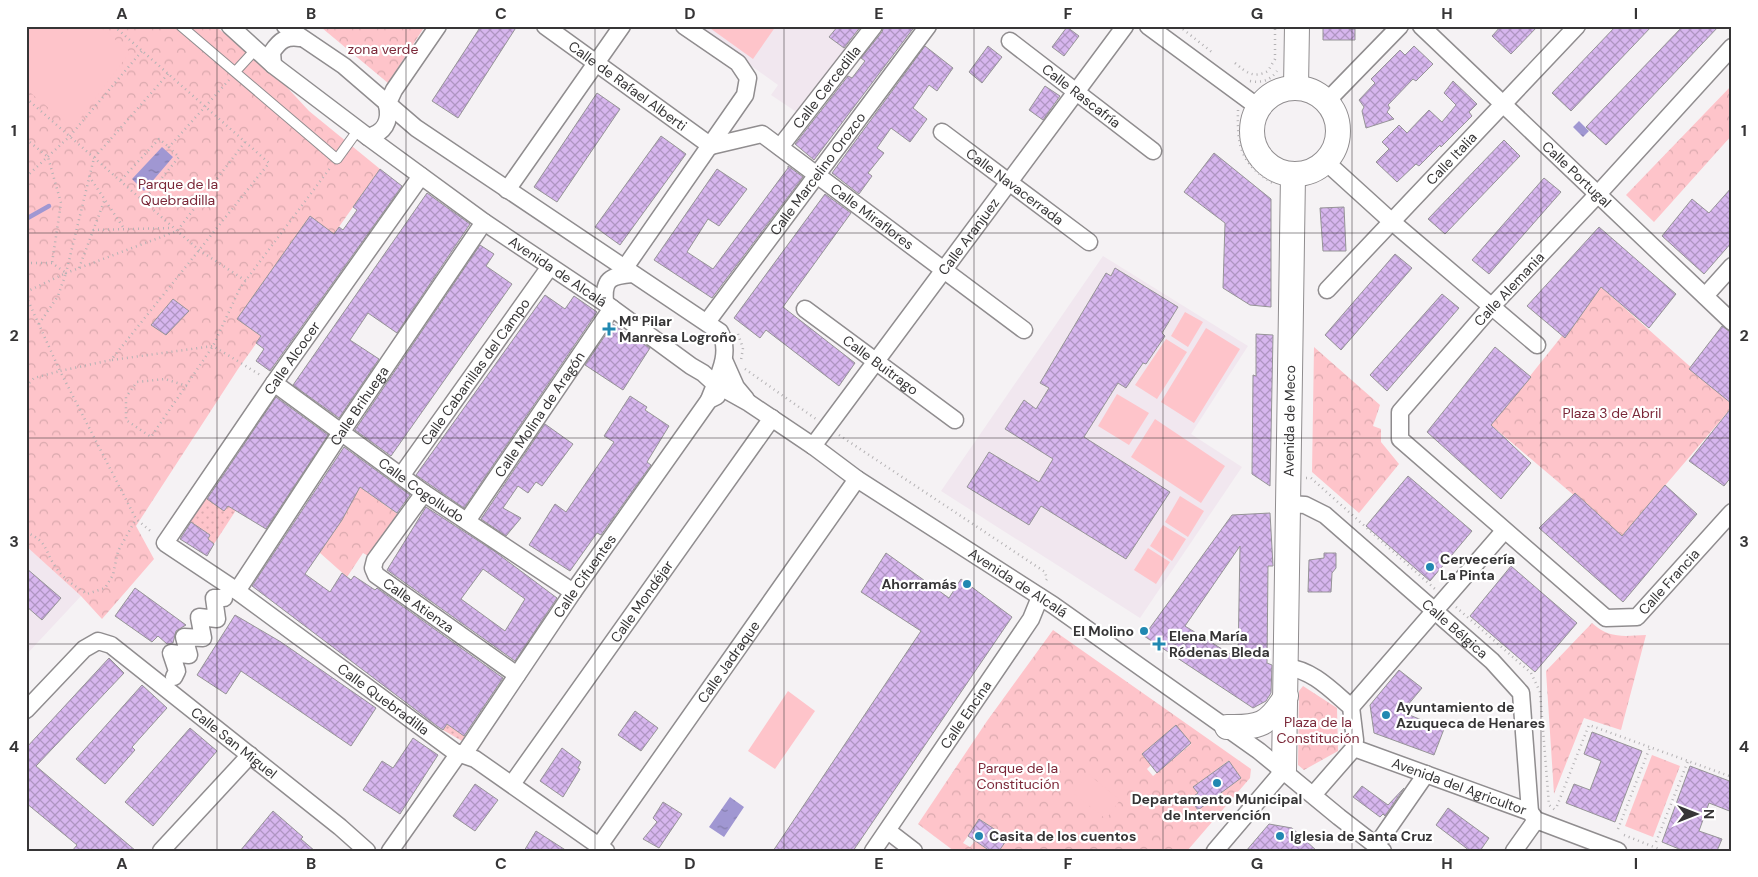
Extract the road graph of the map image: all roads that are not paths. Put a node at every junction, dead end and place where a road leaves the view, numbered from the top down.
1 (181, 26) edge
2 (230, 26) edge
3 (285, 26) edge
4 (438, 26) edge
5 (545, 26) edge
6 (622, 26) edge
7 (684, 26) edge
8 (874, 26) edge
9 (928, 26) edge
10 (1125, 26) edge
11 (1148, 26) edge
12 (1296, 26) edge
13 (1400, 26) edge
14 (1421, 26) edge
15 (1577, 26) edge
16 (305, 32) edge
17 (1010, 41) dead end
18 (1732, 47) edge
19 (256, 49) junction
20 (596, 63) junction
21 (273, 65) junction
22 (235, 72) junction
23 (1296, 87) junction
24 (1076, 92) junction
25 (1327, 101) junction
26 (388, 105) junction
27 (1503, 105) junction
28 (1248, 108) junction
29 (942, 132) dead end
30 (363, 133) junction
31 (711, 146) junction
32 (780, 147) junction
33 (1153, 151) dead end
34 (1326, 162) junction
35 (817, 174) junction
36 (421, 176) junction
37 (1285, 180) junction
38 (1010, 181) junction
39 (507, 190) junction
40 (1598, 194) junction
41 (1391, 221) junction
42 (484, 222) junction
43 (1089, 242) dead end
44 (1732, 266) edge
45 (549, 268) junction
46 (628, 271) junction
47 (944, 271) junction
48 (1327, 290) dead end
49 (1705, 296) junction
50 (608, 306) junction
51 (1492, 306) junction
52 (805, 310) dead end
53 (707, 322) junction
54 (1732, 322) edge
55 (1024, 330) dead end
56 (1537, 346) dead end
57 (877, 361) junction
58 (722, 363) junction
59 (709, 379) junction
60 (274, 383) junction
61 (732, 394) junction
62 (709, 400) junction
63 (749, 403) junction
64 (772, 418) junction
65 (955, 420) dead end
66 (342, 431) junction
67 (813, 446) junction
68 (401, 476) junction
69 (857, 479) junction
70 (424, 493) junction
71 (1289, 504) junction
72 (1731, 515) edge
73 (467, 521) junction
74 (1504, 530) junction
75 (165, 543) joint
76 (573, 592) junction
77 (230, 595) junction
78 (1040, 597) junction
79 (1432, 611) junction
80 (1286, 667) junction
81 (176, 674) dead end
82 (517, 675) junction
83 (1286, 696) junction
84 (1351, 707) junction
85 (26, 710) edge
86 (1227, 727) junction
87 (1354, 748) junction
88 (462, 754) junction
89 (250, 755) junction
90 (1284, 770) junction
91 (1426, 774) junction
92 (512, 784) junction
93 (1313, 795) junction
94 (1533, 816) junction
95 (888, 831) junction
96 (603, 848) edge
97 (1380, 848) edge
98 (161, 851) edge
99 (367, 851) edge
100 (390, 851) edge
101 (873, 851) edge
102 (914, 851) edge
103 (1215, 851) edge
104 (1514, 851) edge
105 (1618, 851) edge

1 - 22 lane
2 - 19 street, Avenida de Alcalá
3 - 16 street, Avenida de Alcalá
4 - 26 street
5 - 20 street, Calle de Rafael Alberti
6 - 20 street
7 - 31 street
8 - 32 street, Calle Cercedilla
9 - 35 street, Calle Marcelino Orozco
10 - 24 street, Calle Aranjuez
11 - 28 street
12 - 23 street
13 - 25 street
14 - 27 street, Calle Portugal
15 - 27 street, Calle Italia
16 - 21 street
16 - 26 street, Avenida de Alcalá
17 - 24 street, Calle Rascafría
18 - 40 street, Calle Alemania
19 - 21 street, Avenida de Alcalá
19 - 22 lane
20 - 31 street, Calle de Rafael Alberti
20 - 39 street
21 - 30 street, Avenida de Alcalá
22 - 30 lane
23 - 25 street
23 - 28 street
24 - 33 street, Calle Rascafría
24 - 38 street, Calle Aranjuez
25 - 34 street
26 - 30 street
26 - 39 street, Avenida de Alcalá
27 - 40 street, Calle Portugal
27 - 41 street, Calle Italia
28 - 37 street
29 - 38 street, Calle Navacerrada
30 - 36 street, Avenida de Alcalá
31 - 32 street, Calle Miraflores
31 - 46 street
32 - 35 street, Calle Miraflores
34 - 37 street
34 - 41 street
35 - 47 street, Calle Miraflores
35 - 53 street, Calle Marcelino Orozco
36 - 42 street, Avenida de Alcalá
36 - 60 street, Calle Alcocer
37 - 71 street, Avenida de Meco
38 - 43 street, Calle Navacerrada
38 - 47 street, Calle Aranjuez
39 - 46 street, Avenida de Alcalá
40 - 49 street, Calle Portugal
40 - 51 street, Calle Alemania
41 - 48 street, Calle Italia
41 - 51 street
42 - 45 street, Avenida de Alcalá
42 - 66 street, Calle Brihuega
44 - 49 street
45 - 50 street, Avenida de Alcalá
45 - 68 street, Calle Cabanillas del Campo
46 - 50 street
46 - 53 street, Avenida de Alcalá
47 - 55 street, Calle Miraflores
47 - 57 street, Calle Aranjuez
49 - 54 street, Calle Portugal
50 - 59 street, Avenida de Alcalá
50 - 73 street, Calle Molina de Aragón
51 - 56 street
51 - 74 street, Calle Alemania
52 - 57 street, Calle Buitrago
53 - 58 street, Avenida de Alcalá
57 - 65 street, Calle Buitrago
57 - 67 street, Calle Aranjuez
58 - 59 street, Calle Cifuentes
58 - 63 street, Avenida de Alcalá
59 - 61 street, Avenida de Alcalá
59 - 62 street, Calle Cifuentes
60 - 66 street, Calle Cogolludo
60 - 75 street, Calle Alcocer
61 - 62 street
61 - 63 street, Avenida de Alcalá
62 - 76 street, Calle Cifuentes
63 - 64 street, Avenida de Alcalá
64 - 67 street, Avenida de Alcalá
64 - 92 street, Calle Mondéjar
66 - 68 street, Calle Cogolludo
66 - 77 street, Calle Brihuega
67 - 69 street, Avenida de Alcalá
68 - 70 street, Calle Cogolludo
69 - 78 street, Avenida de Alcalá
69 - 96 street, Calle Jadraque
70 - 73 street, Calle Cogolludo
70 - 82 street, Calle Atienza
71 - 79 street, Calle Bélgica
71 - 80 street, Avenida de Meco
72 - 74 street, Calle Francia
73 - 76 street, Calle Cogolludo
74 - 79 street
75 - 77 street, Calle Quebradilla
76 - 82 street, Calle Cifuentes
77 - 81 street, Calle Brihuega
77 - 88 street, Calle Quebradilla
78 - 86 street, Avenida de Alcalá
78 - 95 street, Calle Encina
79 - 84 street
79 - 94 street, Calle Bélgica
80 - 83 street, Avenida de Meco
80 - 84 street
82 - 88 street, Calle Cifuentes
83 - 86 street
83 - 90 street, Avenida de Meco
84 - 87 street
85 - 89 street, Calle San Miguel
86 - 90 street, Avenida de Alcalá
87 - 91 street, Avenida del Agricultor
87 - 93 street
88 - 92 street, Calle Quebradilla
88 - 100 street, Calle Cifuentes
89 - 98 street
89 - 99 street, Calle San Miguel
90 - 93 street, Avenida de Alcalá
90 - 103 street
91 - 94 street, Avenida del Agricultor
91 - 97 street
92 - 96 street, Calle Quebradilla
93 - 97 street, Avenida de Alcalá
94 - 104 street
94 - 105 street, Avenida del Agricultor
95 - 101 street, Calle Encina
95 - 102 street

